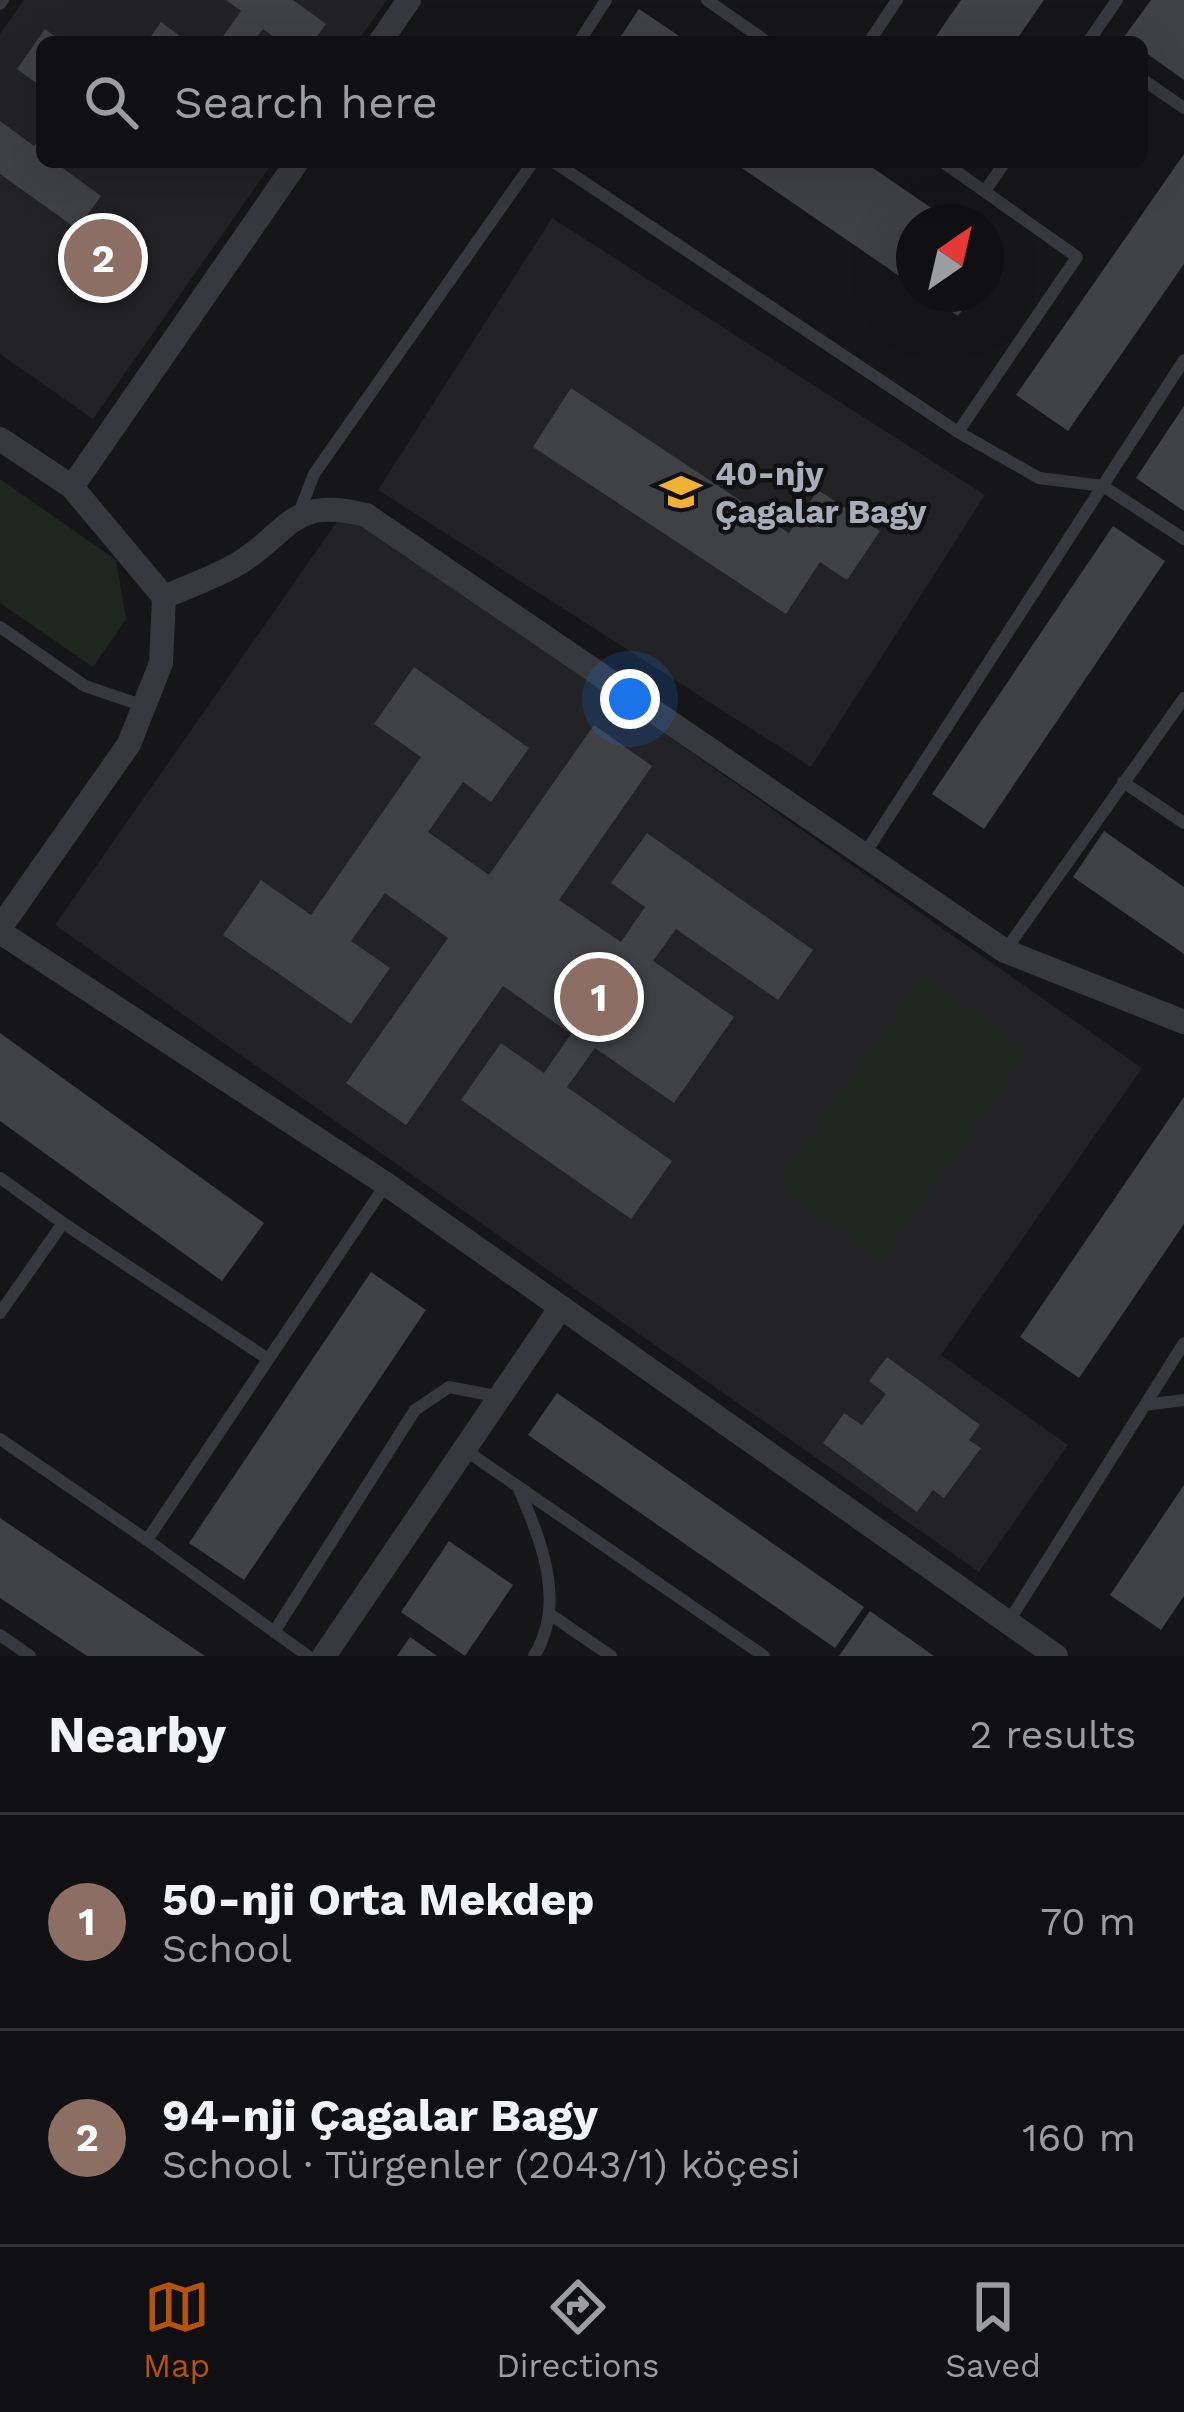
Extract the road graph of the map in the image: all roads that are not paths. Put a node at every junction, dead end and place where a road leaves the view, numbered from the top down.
1 (409, 0) edge
2 (606, 0) edge
3 (707, 0) edge
4 (897, 0) edge
5 (1118, 0) edge
6 (389, 36) edge
7 (582, 36) edge
8 (758, 36) edge
9 (873, 36) edge
10 (1092, 36) edge
11 (1148, 83) edge
12 (1184, 108) edge
13 (293, 168) edge
14 (529, 168) edge
15 (563, 168) edge
16 (952, 168) edge
17 (1001, 168) edge
18 (985, 191) junction
19 (1184, 360) edge
20 (958, 432) junction
21 (0, 439) edge
22 (1103, 486) junction
23 (72, 487) junction
24 (298, 513) junction
25 (1184, 539) edge
26 (164, 597) junction
27 (0, 627) edge
28 (1184, 698) edge
29 (144, 706) junction
30 (1123, 782) junction
31 (1184, 823) edge
32 (864, 855) junction
33 (0, 930) edge
34 (1005, 951) junction
35 (1184, 1022) edge
36 (0, 1178) edge
37 (386, 1184) junction
38 (63, 1223) junction
39 (561, 1307) junction
40 (0, 1312) edge
41 (1184, 1343) edge
42 (268, 1359) junction
43 (501, 1397) junction
44 (1184, 1400) edge
45 (1145, 1405) junction
46 (0, 1439) edge
47 (465, 1450) junction
48 (519, 1487) junction
49 (147, 1540) junction
50 (551, 1615) junction
51 (1009, 1621) junction
52 (274, 1632) junction
53 (0, 1635) edge
54 (30, 1656) edge
55 (308, 1656) edge
56 (324, 1656) edge
57 (534, 1656) edge
58 (611, 1656) edge
59 (764, 1656) edge
60 (1057, 1656) edge

1 - 6 street
2 - 7 lane
3 - 8 lane
4 - 9 lane
5 - 10 lane
11 - 12 lane
13 - 23 street
14 - 24 lane
15 - 20 lane
16 - 18 lane
17 - 18 lane
18 - 20 lane
19 - 22 lane
20 - 22 lane
21 - 23 street
22 - 25 lane
22 - 32 lane
23 - 26 street
24 - 26 street
24 - 32 street
26 - 29 street
27 - 29 lane
28 - 30 lane
29 - 33 street
30 - 31 lane
30 - 34 lane
32 - 34 street
33 - 37 street
34 - 35 street
36 - 38 lane
37 - 39 street
37 - 42 lane
38 - 40 lane
38 - 42 lane
39 - 43 street
39 - 51 street
41 - 45 lane
42 - 49 lane
43 - 47 street
43 - 52 lane
44 - 45 lane
45 - 51 lane
46 - 49 lane
47 - 48 lane
47 - 56 street
48 - 50 lane
48 - 59 lane
49 - 52 lane
50 - 57 lane
50 - 58 lane
51 - 60 street
52 - 55 lane
53 - 54 lane

